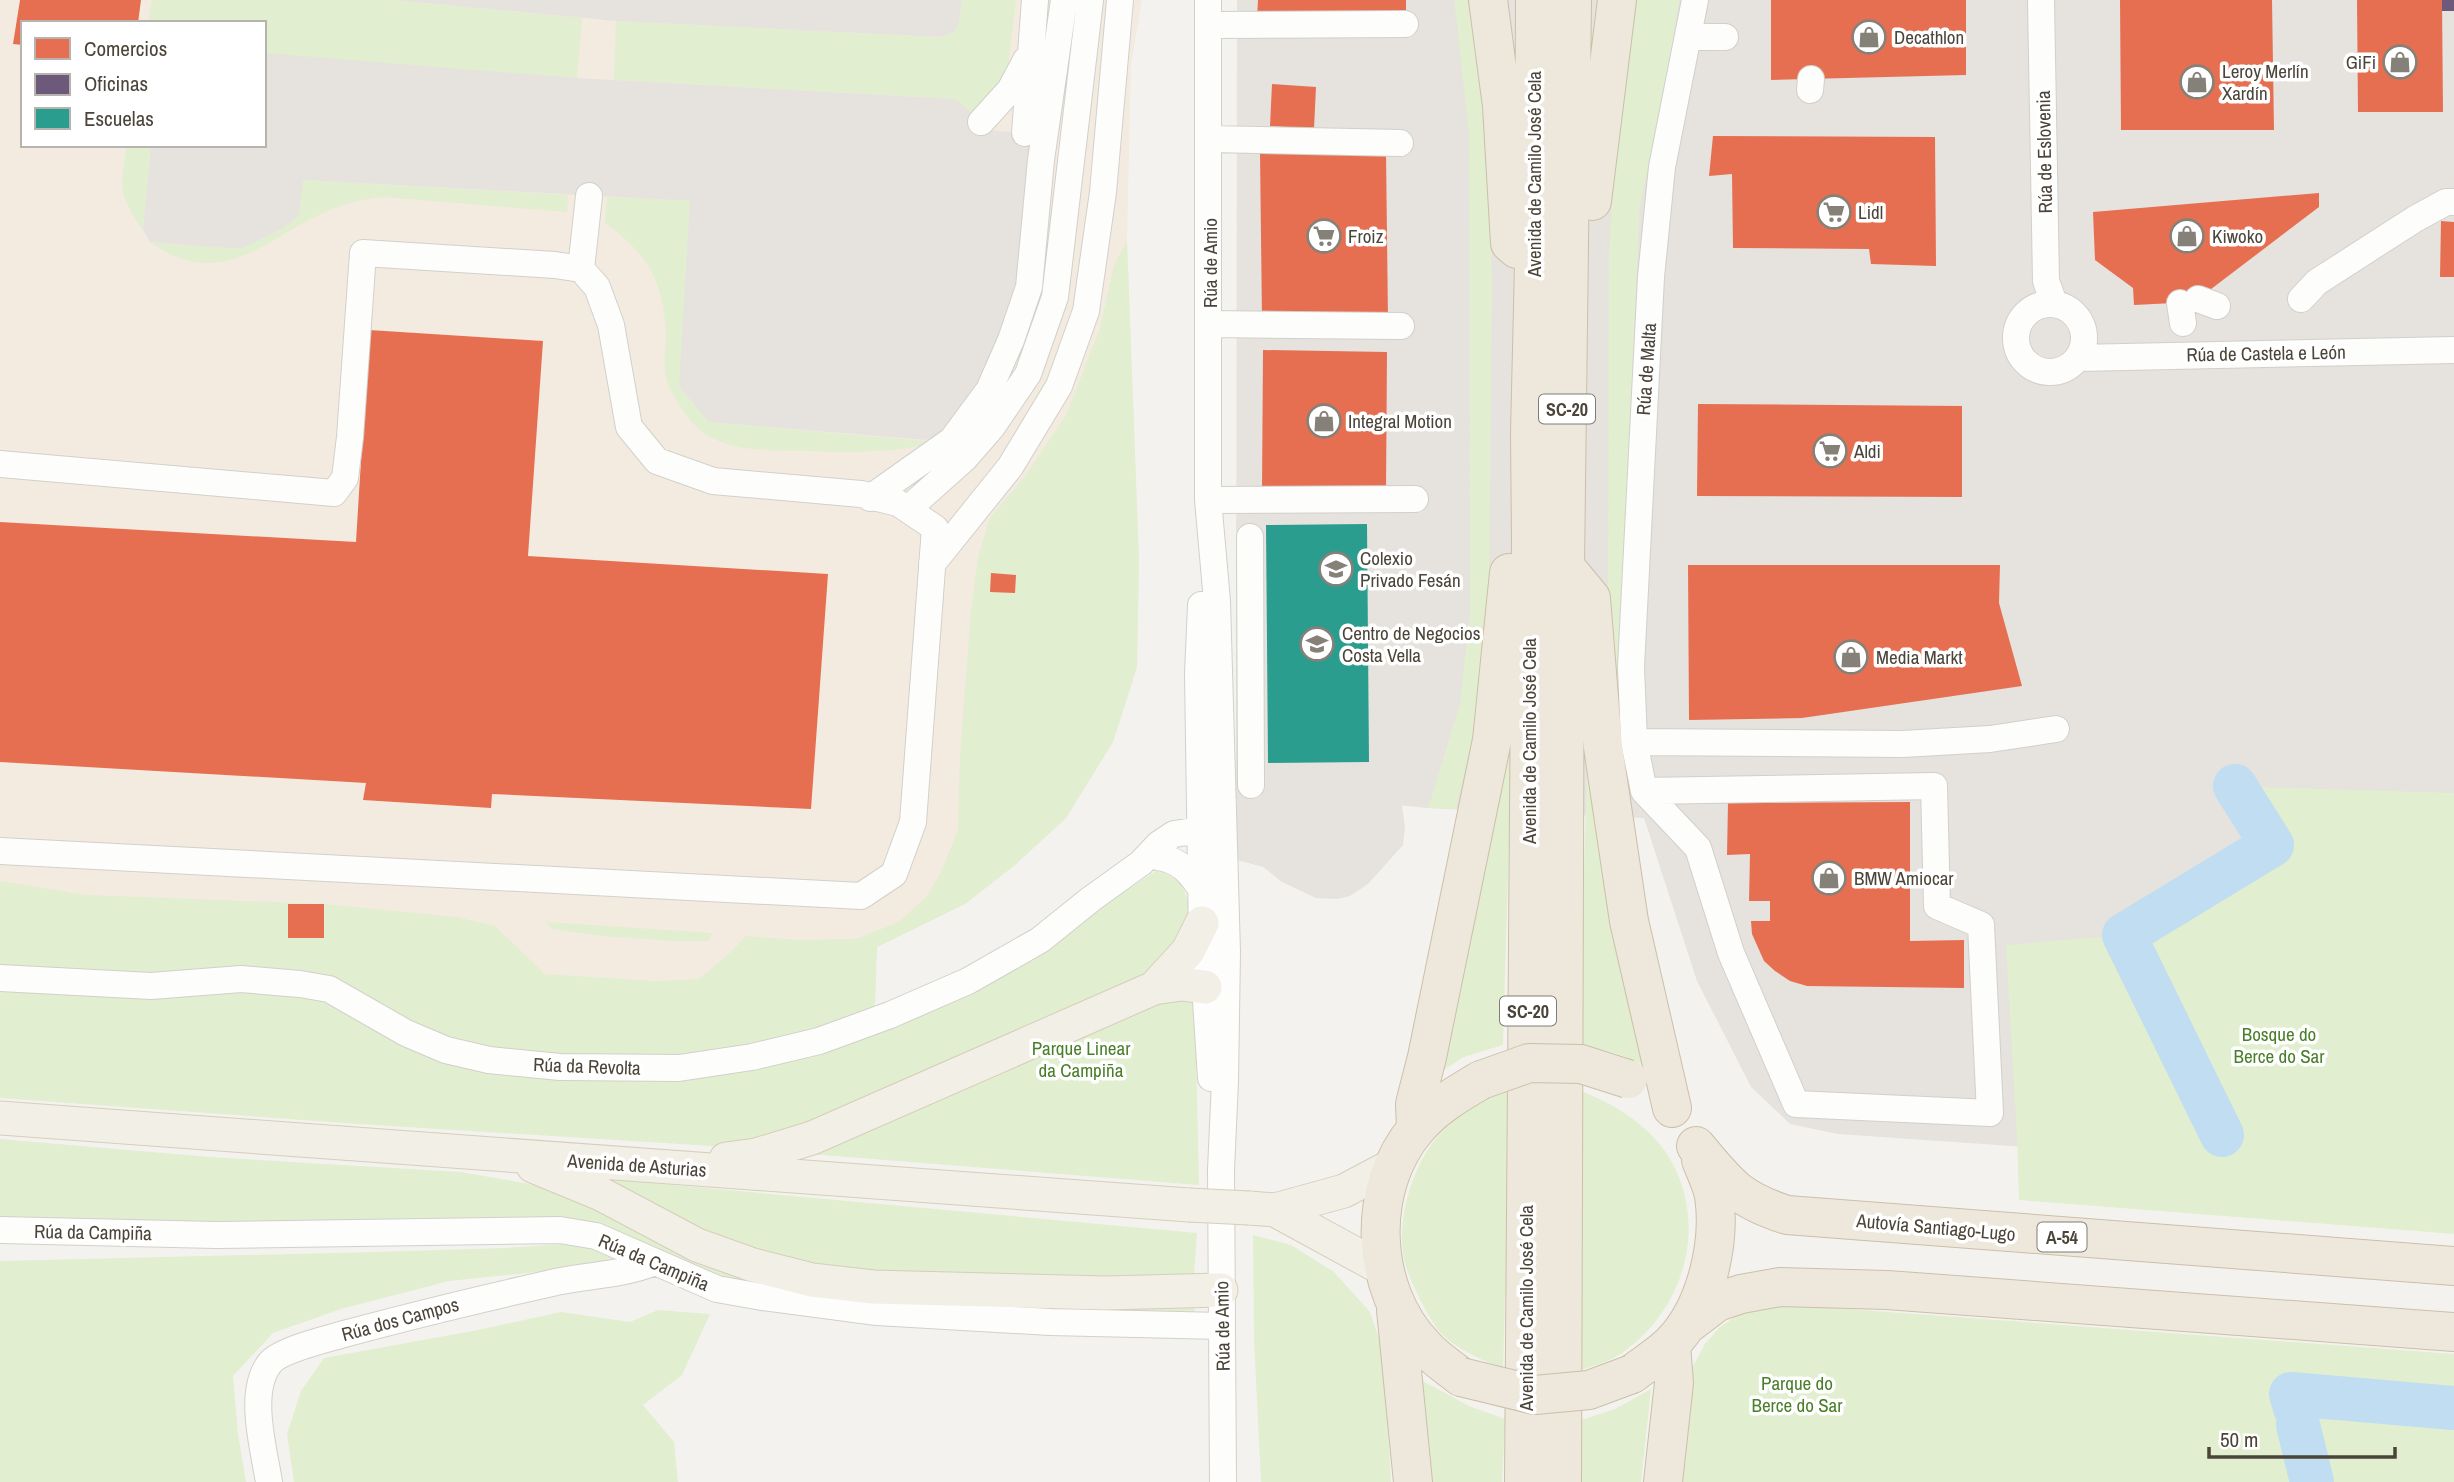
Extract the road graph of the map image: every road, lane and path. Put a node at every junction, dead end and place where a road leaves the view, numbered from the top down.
1 (1035, 0) edge
2 (1064, 0) edge
3 (1090, 0) edge
4 (1120, 0) edge
5 (1488, 0) edge
6 (1535, 0) edge
7 (1572, 0) edge
8 (1617, 0) edge
9 (1695, 0) edge
10 (2041, 0) edge
11 (1208, 12) edge
12 (1405, 24) dead end
13 (1689, 37) junction
14 (1725, 37) dead end
15 (1030, 52) junction
16 (981, 122) dead end
17 (1025, 133) dead end
18 (1209, 139) junction
19 (1400, 143) dead end
20 (589, 196) dead end
21 (2451, 200) edge
22 (1569, 251) junction
23 (1534, 265) junction
24 (581, 269) junction
25 (2301, 299) dead end
26 (2054, 303) junction
27 (1210, 324) junction
28 (1401, 326) dead end
29 (2454, 350) edge
30 (2078, 358) junction
31 (0, 464) edge
32 (870, 498) junction
33 (1415, 499) dead end
34 (1208, 500) junction
35 (908, 509) junction
36 (1209, 527) junction
37 (1250, 537) dead end
38 (1531, 540) junction
39 (933, 564) junction
40 (1565, 567) junction
41 (1220, 725) junction
42 (2056, 729) dead end
43 (1634, 742) junction
44 (1199, 754) junction
45 (1251, 785) dead end
46 (1644, 791) junction
47 (1200, 833) junction
48 (1174, 834) junction
49 (0, 851) edge
50 (1150, 860) junction
51 (1210, 913) junction
52 (0, 978) edge
53 (1205, 987) junction
54 (1154, 988) junction
55 (1225, 1070) junction
56 (1672, 1108) junction
57 (0, 1118) edge
58 (1416, 1129) junction
59 (1696, 1146) junction
60 (508, 1156) junction
61 (1394, 1165) junction
62 (665, 1166) junction
63 (1221, 1170) junction
64 (1262, 1209) junction
65 (0, 1230) edge
66 (654, 1262) junction
67 (2454, 1266) edge
68 (1383, 1269) junction
69 (1221, 1290) junction
70 (1395, 1305) junction
71 (1222, 1326) junction
72 (2454, 1332) edge
73 (1679, 1334) junction
74 (269, 1482) edge
75 (1223, 1482) edge
76 (1413, 1482) edge
77 (1524, 1482) edge
78 (1562, 1482) edge
79 (1663, 1482) edge

1 - 15 street
2 - 32 street
3 - 35 street
4 - 39 street
5 - 23 highway
6 - 23 highway, Avenida de Camilo José Cela / SC-20
7 - 22 highway, Avenida de Camilo José Cela / SC-20
8 - 22 highway, SC-20
9 - 13 street, Rúa de Malta
10 - 26 street, Rúa de Eslovenia
11 - 12 street
11 - 18 street, Rúa de Amio
13 - 14 street
13 - 43 street, Rúa de Malta
15 - 16 street
15 - 17 street
18 - 19 street
18 - 27 street, Rúa de Amio
20 - 24 street
21 - 25 street
22 - 40 highway, Avenida de Camilo José Cela / SC-20
23 - 38 highway, Avenida de Camilo José Cela / SC-20
24 - 31 street
24 - 32 street
26 - 30 street
26 - 30 street
27 - 28 street
27 - 34 street, Rúa de Amio
29 - 30 street, Rúa de Castela e León
32 - 35 street
33 - 34 street
34 - 36 street, Rúa de Amio
35 - 39 street
36 - 41 street, Rúa de Amio
36 - 44 street, Rúa de Amio
37 - 45 street
38 - 58 highway
38 - 77 highway, Avenida de Camilo José Cela / SC-20
39 - 49 street
40 - 56 highway
40 - 78 highway, Avenida de Camilo José Cela / SC-20
41 - 47 street, Rúa de Amio
41 - 51 street, Rúa de Amio
42 - 43 street
43 - 46 street, Rúa de Malta
44 - 47 street, Rúa de Amio
44 - 48 street, Rúa de Amio
46 - 46 street
47 - 48 street
47 - 50 street, Rúa da Revolta
47 - 51 street, Rúa de Amio
47 - 51 street, Rúa de Amio
48 - 50 street, Rúa da Revolta
50 - 51 street
50 - 52 street, Rúa da Revolta
51 - 53 street, Rúa de Amio
51 - 54 main road
51 - 55 street, Rúa de Amio
53 - 54 main road
53 - 55 street, Rúa de Amio
53 - 63 street, Rúa de Amio
54 - 62 main road
55 - 63 street, Rúa de Amio
56 - 58 highway, bridge
56 - 59 highway
57 - 60 main road, Avenida de Asturias
58 - 61 highway
59 - 67 highway, Autovía Santiago-Lugo / A-54
59 - 73 highway
60 - 62 main road, Avenida de Asturias
60 - 69 main road
61 - 64 main road
61 - 68 highway
62 - 64 main road, Avenida de Asturias, bridge
63 - 69 street, Rúa de Amio
64 - 68 main road
65 - 66 street, Rúa da Campiña
66 - 71 street, Rúa da Campiña
66 - 74 street, Rúa dos Campos
68 - 70 highway
69 - 71 street, Rúa de Amio
70 - 73 highway, bridge
70 - 76 highway
71 - 75 street, Rúa de Amio
72 - 73 highway
73 - 79 highway

